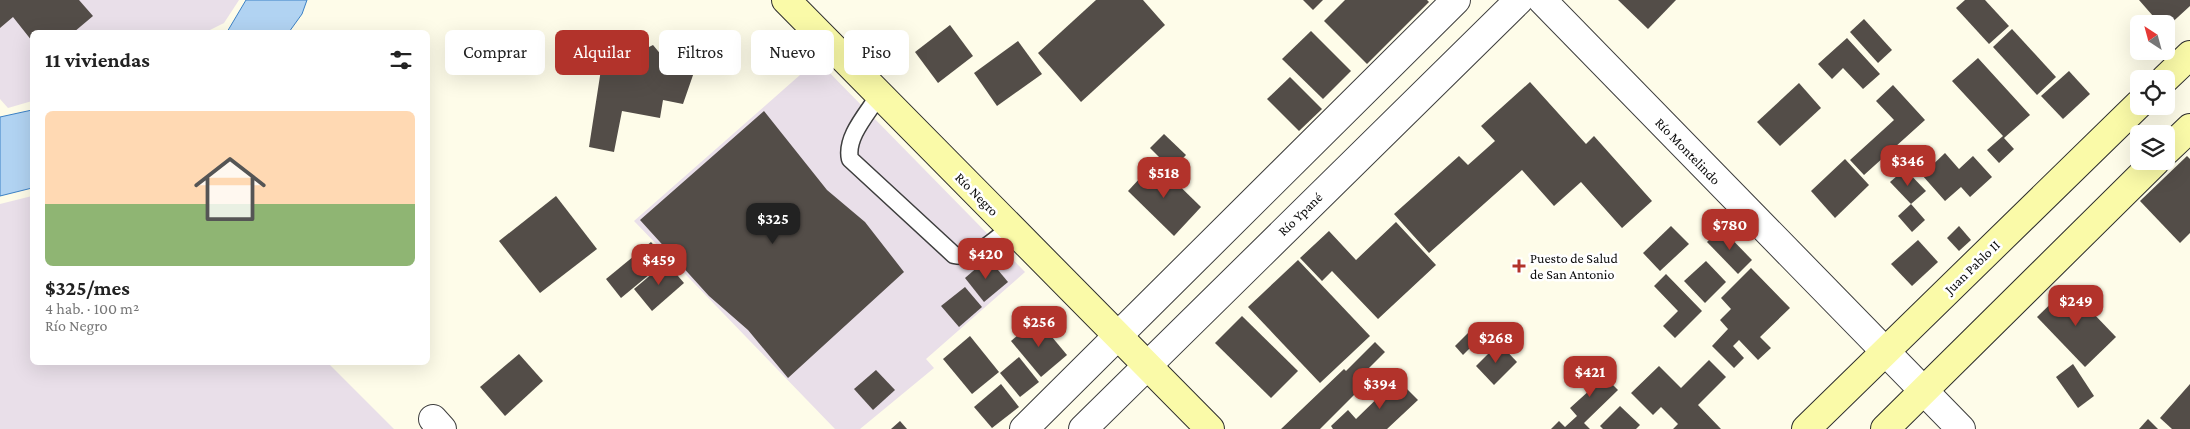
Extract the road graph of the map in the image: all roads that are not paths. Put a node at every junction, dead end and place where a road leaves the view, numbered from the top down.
1 (786, 0) edge
2 (1456, 0) edge
3 (1519, 0) edge
4 (1542, 0) edge
5 (2190, 54) edge
6 (2174, 70) edge
7 (879, 95) junction
8 (2130, 113) edge
9 (2190, 128) edge
10 (2175, 142) edge
11 (2147, 170) edge
12 (1010, 228) junction
13 (1117, 336) junction
14 (1884, 352) junction
15 (1146, 365) junction
16 (1923, 391) junction
17 (1024, 429) edge
18 (1083, 429) edge
19 (1210, 429) edge
20 (1806, 429) edge
21 (1885, 429) edge
22 (1961, 429) edge

1 - 7 street, Río Negro
2 - 13 street
3 - 15 street, Río Ypané
4 - 14 street, Río Montelindo
5 - 6 street
7 - 12 street, Río Negro
7 - 12 lane
8 - 14 street, Juan Pablo II
9 - 10 street
11 - 16 street
12 - 13 street, Río Negro
13 - 15 street, Río Negro
13 - 17 street
14 - 16 street, Río Montelindo
14 - 20 street, Juan Pablo II
15 - 18 street, Río Ypané
15 - 19 street, Río Negro
16 - 21 street
16 - 22 street, Río Montelindo

